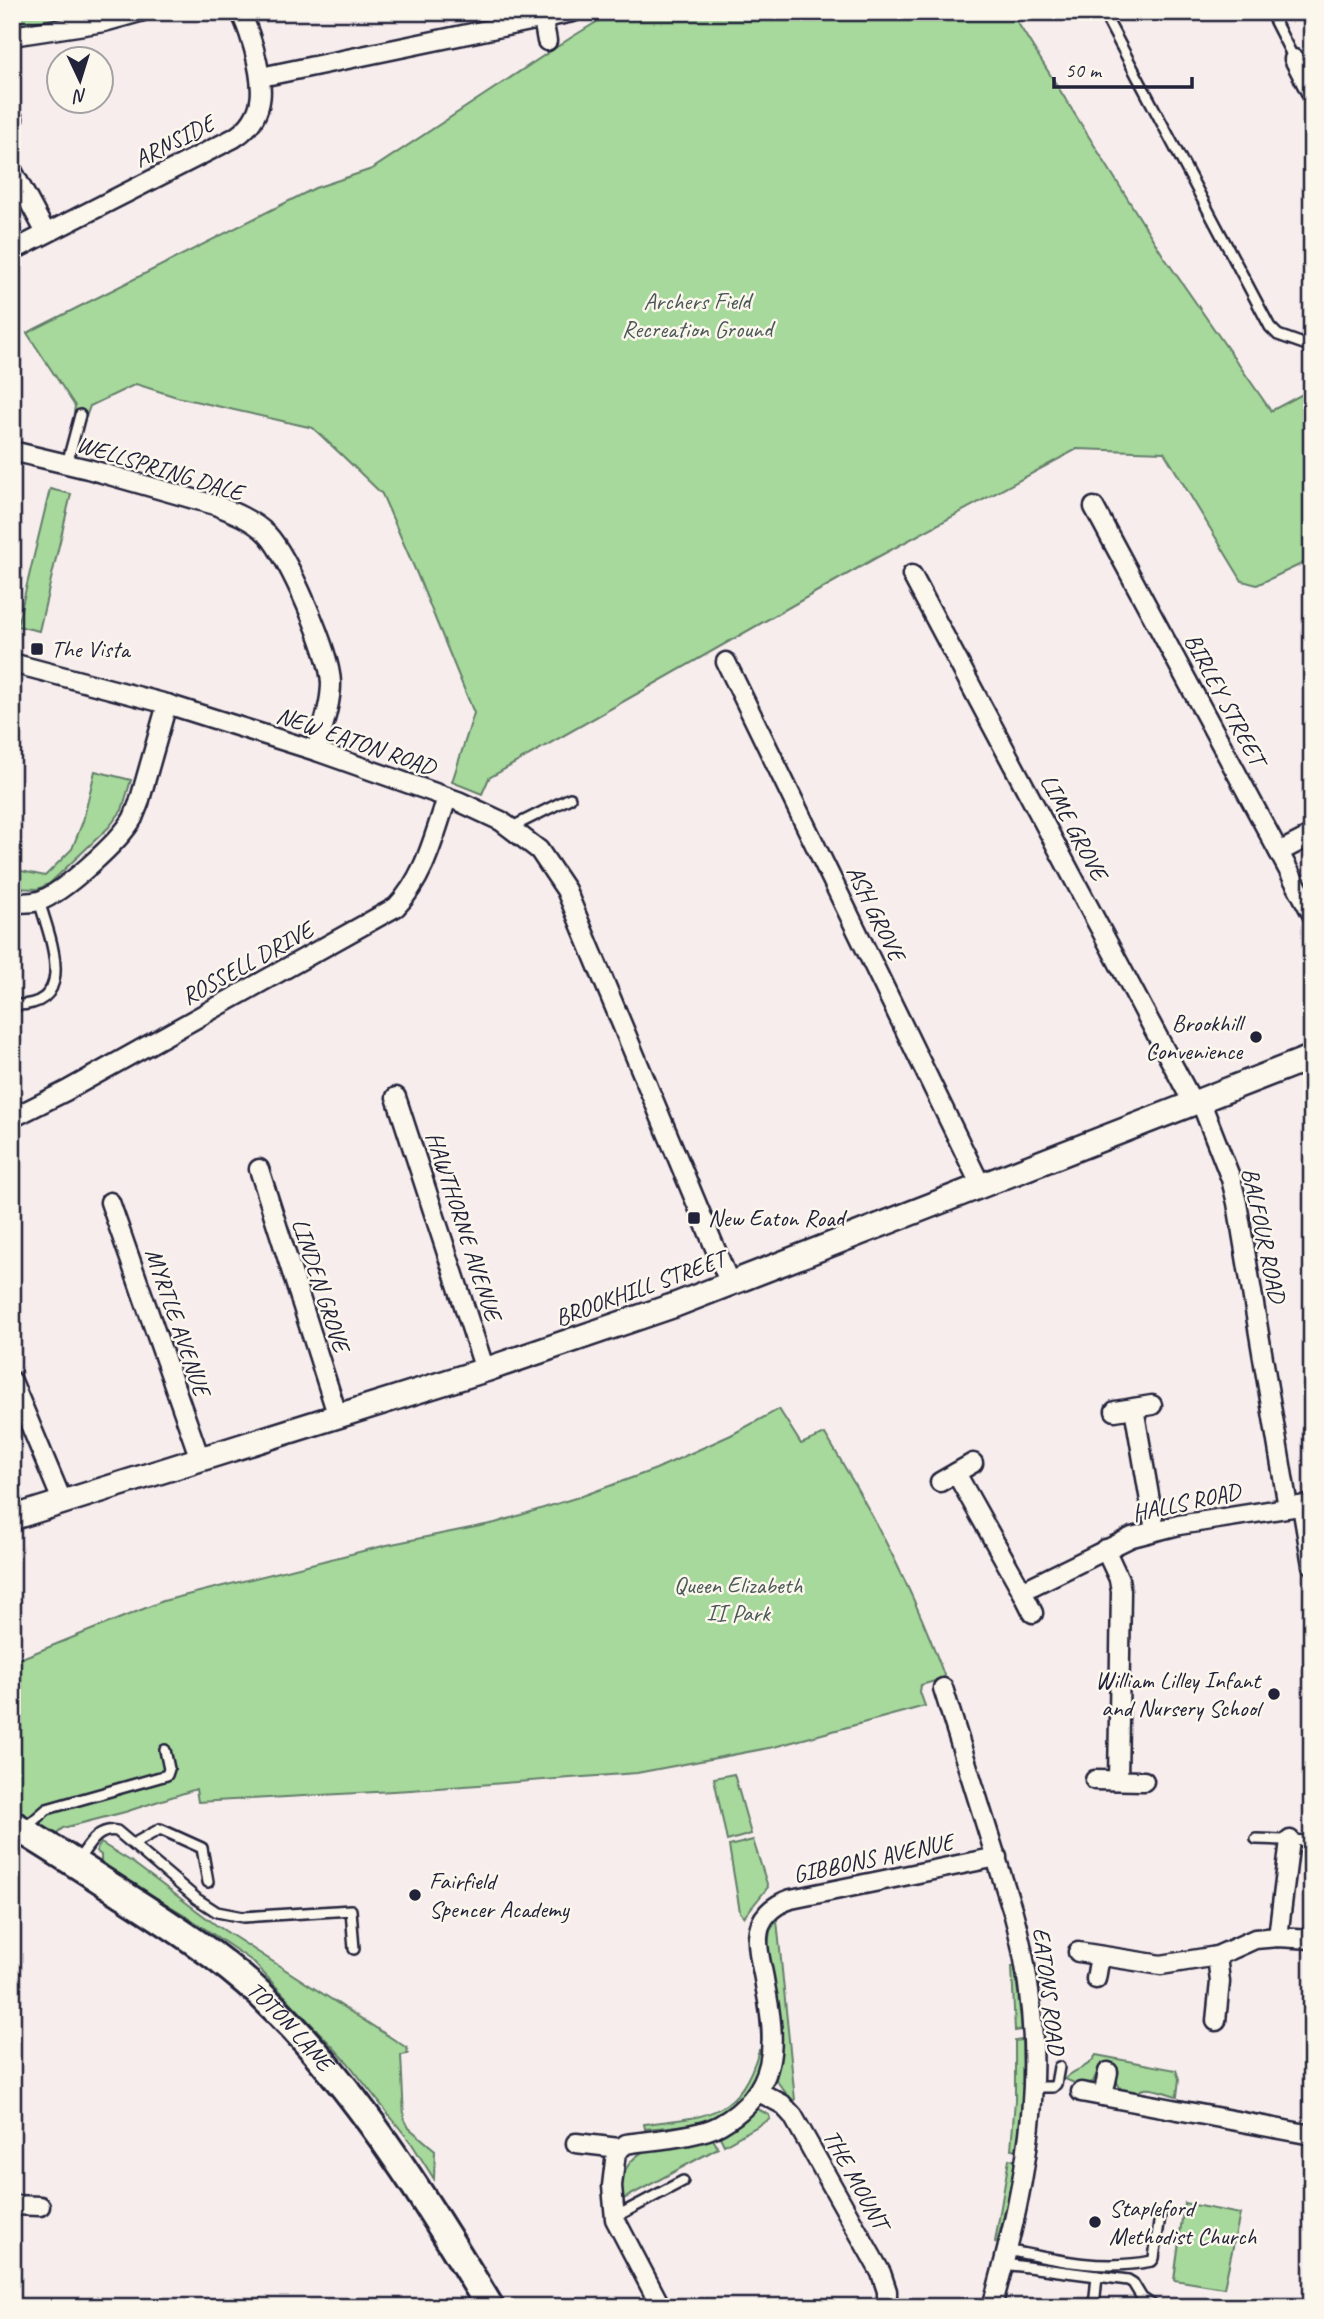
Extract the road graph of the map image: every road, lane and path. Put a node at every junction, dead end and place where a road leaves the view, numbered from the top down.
1 (140, 12) edge
2 (240, 12) edge
3 (573, 12) edge
4 (1103, 12) edge
5 (1270, 12) edge
6 (543, 19) junction
7 (12, 36) edge
8 (547, 41) dead end
9 (1294, 59) joint
10 (261, 77) junction
11 (1309, 83) edge
12 (12, 170) edge
13 (46, 233) junction
14 (12, 251) edge
15 (1312, 347) edge
16 (80, 415) dead end
17 (12, 451) edge
18 (66, 464) junction
19 (1094, 507) dead end
20 (912, 575) dead end
21 (726, 662) dead end
22 (12, 663) edge
23 (167, 704) junction
24 (316, 751) junction
25 (447, 798) junction
26 (570, 798) dead end
27 (510, 828) junction
28 (1312, 835) edge
29 (1279, 852) junction
30 (39, 901) junction
31 (12, 902) edge
32 (1312, 914) edge
33 (12, 1005) edge
34 (1312, 1057) edge
35 (397, 1097) dead end
36 (1197, 1102) junction
37 (12, 1118) edge
38 (259, 1169) dead end
39 (981, 1186) junction
40 (110, 1202) dead end
41 (730, 1284) junction
42 (485, 1370) junction
43 (12, 1381) edge
44 (1153, 1405) dead end
45 (1133, 1408) junction
46 (1115, 1411) dead end
47 (338, 1417) junction
48 (200, 1459) junction
49 (973, 1464) dead end
50 (956, 1473) junction
51 (940, 1482) dead end
52 (63, 1503) junction
53 (1301, 1506) edge
54 (12, 1518) edge
55 (1156, 1530) junction
56 (1105, 1549) junction
57 (1312, 1565) edge
58 (1022, 1591) junction
59 (1033, 1613) dead end
60 (943, 1688) dead end
61 (165, 1750) dead end
62 (1095, 1780) dead end
63 (1118, 1780) junction
64 (1144, 1781) dead end
65 (19, 1828) edge
66 (1256, 1839) dead end
67 (1290, 1840) junction
68 (1312, 1842) edge
69 (133, 1844) junction
70 (997, 1857) junction
71 (76, 1864) junction
72 (208, 1882) dead end
73 (1278, 1937) junction
74 (1312, 1939) edge
75 (354, 1949) dead end
76 (1078, 1952) dead end
77 (1100, 1956) junction
78 (1217, 1956) junction
79 (1096, 1979) dead end
80 (1216, 2021) dead end
81 (1059, 2067) dead end
82 (1108, 2071) dead end
83 (1044, 2087) junction
84 (758, 2092) junction
85 (1081, 2092) dead end
86 (1103, 2096) junction
87 (1312, 2135) edge
88 (576, 2143) dead end
89 (619, 2148) junction
90 (683, 2181) dead end
91 (12, 2205) edge
92 (40, 2206) dead end
93 (1160, 2216) dead end
94 (614, 2217) junction
95 (1005, 2257) junction
96 (1097, 2276) junction
97 (490, 2307) edge
98 (661, 2307) edge
99 (887, 2307) edge
100 (992, 2307) edge
101 (1094, 2307) edge
102 (1155, 2307) edge

1 - 7 street
2 - 10 street, ARNSIDE
3 - 6 street
4 - 15 lane
5 - 9 lane
6 - 8 street
6 - 10 street
9 - 11 street
10 - 13 street, ARNSIDE
12 - 13 street
13 - 14 street, ARNSIDE
16 - 18 lane
17 - 18 street, WELLSPRING DALE
18 - 24 street, WELLSPRING DALE
19 - 29 street, BIRLEY STREET
20 - 36 street, LIME GROVE
21 - 39 street, ASH GROVE
22 - 23 street, NEW EATON ROAD
23 - 24 street, NEW EATON ROAD
23 - 30 street
24 - 25 street, NEW EATON ROAD
25 - 27 street, NEW EATON ROAD
25 - 37 street, ROSSELL DRIVE
26 - 27 lane
27 - 41 street, NEW EATON ROAD
28 - 29 street
29 - 32 street, BIRLEY STREET
30 - 31 street
30 - 33 lane
34 - 36 street, BROOKHILL STREET
35 - 42 street, HAWTHORNE AVENUE
36 - 39 street, BROOKHILL STREET
36 - 53 street, BALFOUR ROAD
38 - 47 street, LINDEN GROVE
39 - 41 street, BROOKHILL STREET
40 - 48 street, MYRTLE AVENUE
41 - 42 street, BROOKHILL STREET
42 - 47 street, BROOKHILL STREET
43 - 52 street
44 - 45 street
45 - 46 street
45 - 55 street
47 - 48 street, BROOKHILL STREET
48 - 52 street, BROOKHILL STREET
49 - 50 street
50 - 51 street
50 - 58 street
52 - 54 street, BROOKHILL STREET
53 - 55 street, HALLS ROAD
53 - 57 street, BALFOUR ROAD
55 - 56 street, HALLS ROAD
56 - 58 street, HALLS ROAD
56 - 63 street
58 - 59 street
60 - 70 street, EATONS ROAD
61 - 65 lane
62 - 63 street
63 - 64 street
65 - 71 main road, TOTON LANE
66 - 67 lane
67 - 68 lane
67 - 73 street
69 - 71 lane
69 - 72 lane
69 - 75 lane
70 - 83 street, EATONS ROAD
70 - 84 street, GIBBONS AVENUE
71 - 97 main road, TOTON LANE
73 - 74 street
73 - 78 street
76 - 77 street
77 - 78 street
77 - 79 street
78 - 80 street
81 - 83 lane
82 - 86 street
83 - 95 street, EATONS ROAD
84 - 89 street, GIBBONS AVENUE
84 - 99 street, THE MOUNT
85 - 86 street
86 - 87 street
88 - 89 street, GIBBONS AVENUE
89 - 94 street
90 - 94 lane
91 - 92 street
93 - 95 lane
94 - 98 street
95 - 96 lane
95 - 100 street, EATONS ROAD
96 - 101 lane
96 - 102 lane

